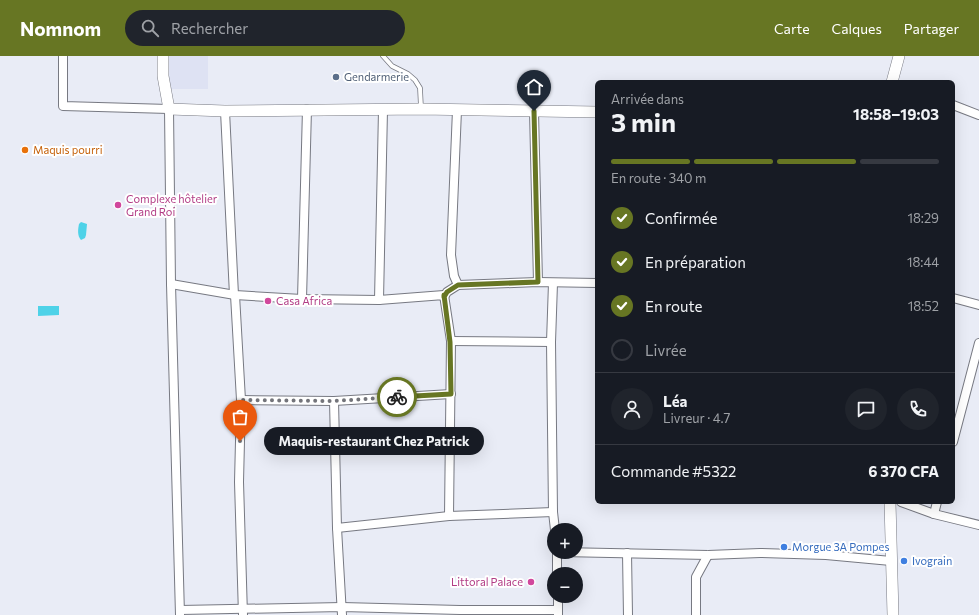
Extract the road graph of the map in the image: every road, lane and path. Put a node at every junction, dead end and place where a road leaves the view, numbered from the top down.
1 (63, 56) edge
2 (163, 56) edge
3 (383, 56) edge
4 (899, 56) edge
5 (893, 80) edge
6 (955, 106) edge
7 (169, 109) junction
8 (307, 109) junction
9 (421, 109) junction
10 (383, 110) junction
11 (457, 110) junction
12 (225, 111) junction
13 (534, 111) junction
14 (595, 112) edge
15 (979, 115) edge
16 (538, 282) junction
17 (553, 283) junction
18 (595, 283) edge
19 (171, 284) junction
20 (458, 285) junction
21 (234, 295) junction
22 (444, 295) junction
23 (302, 299) junction
24 (955, 299) edge
25 (379, 300) junction
26 (979, 305) edge
27 (450, 342) junction
28 (551, 342) junction
29 (979, 343) edge
30 (451, 394) junction
31 (241, 400) junction
32 (334, 401) junction
33 (955, 434) edge
34 (890, 504) edge
35 (906, 504) edge
36 (936, 504) edge
37 (553, 512) junction
38 (934, 514) junction
39 (449, 516) junction
40 (554, 523) edge
41 (979, 525) edge
42 (337, 528) junction
43 (583, 552) edge
44 (627, 553) junction
45 (708, 555) junction
46 (891, 561) junction
47 (342, 611) edge
48 (243, 612) edge
49 (461, 612) edge
50 (558, 612) edge
51 (180, 613) edge
52 (628, 615) edge
53 (696, 615) edge
54 (893, 615) edge

1 - 7 street
2 - 7 street
3 - 9 lane
4 - 5 street
6 - 15 street
7 - 12 street
7 - 19 street
8 - 10 street
8 - 12 street
8 - 23 street
9 - 10 street
9 - 11 street
10 - 25 street
11 - 13 street
11 - 20 street
12 - 21 street
13 - 14 street
13 - 16 street
16 - 17 street
16 - 20 street
17 - 18 street
17 - 28 street
19 - 21 street
19 - 51 street
20 - 22 street
21 - 23 street
21 - 31 street
22 - 25 street
22 - 27 street
23 - 25 street
24 - 26 street
27 - 28 street
27 - 30 street
28 - 37 street
29 - 33 street
30 - 32 street
30 - 39 street
31 - 32 street
31 - 48 street
32 - 42 street
34 - 46 street
35 - 38 street
36 - 38 street
37 - 39 street
37 - 40 street
38 - 41 street
39 - 42 street
42 - 47 street
43 - 44 street
44 - 45 street
44 - 52 street
45 - 46 street
45 - 53 street
46 - 54 street
47 - 48 street
47 - 49 street
48 - 51 street
49 - 50 street

